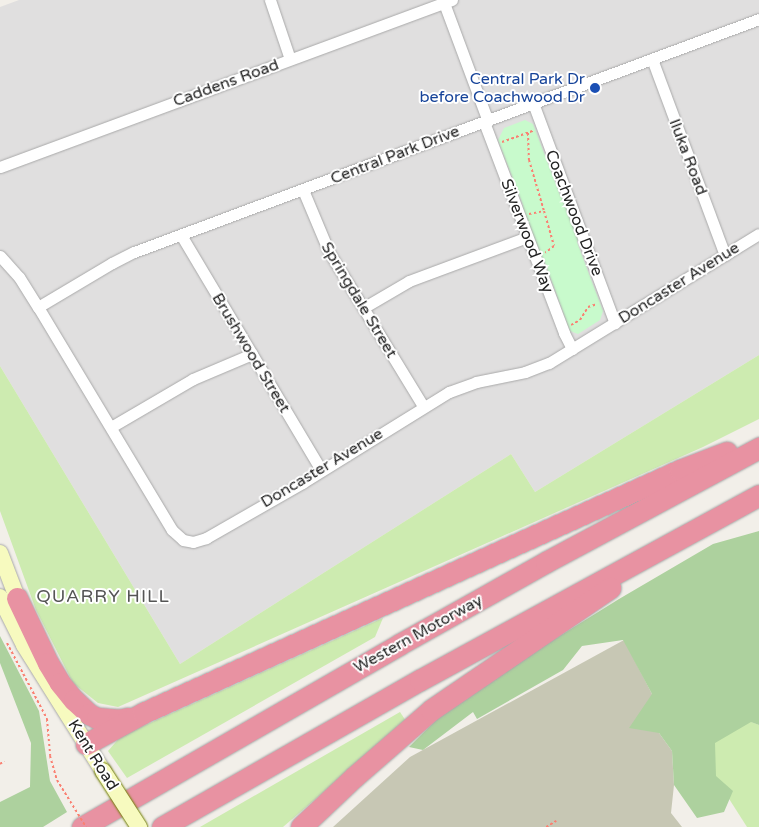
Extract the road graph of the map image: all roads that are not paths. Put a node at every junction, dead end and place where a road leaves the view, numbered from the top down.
1 (270, 0) edge
2 (448, 1) edge
3 (759, 19) edge
4 (290, 59) junction
5 (652, 59) junction
6 (533, 104) junction
7 (486, 121) junction
8 (0, 167) edge
9 (303, 190) junction
10 (759, 234) edge
11 (181, 235) junction
12 (528, 237) junction
13 (725, 255) junction
14 (0, 256) edge
15 (38, 307) junction
16 (363, 308) junction
17 (615, 323) junction
18 (572, 349) junction
19 (252, 354) junction
20 (423, 406) junction
21 (111, 428) junction
22 (759, 440) edge
23 (759, 448) edge
24 (321, 470) junction
25 (759, 494) edge
26 (694, 529) junction
27 (0, 553) edge
28 (8, 598) edge
29 (143, 713) junction
30 (86, 744) junction
31 (82, 827) edge
32 (139, 827) edge
33 (162, 827) edge
34 (301, 827) edge

1 - 4 street
2 - 4 street, Caddens Road
2 - 7 street, Silverwood Way
3 - 5 street, Central Park Drive
4 - 8 street, Caddens Road
5 - 6 street, Central Park Drive
5 - 13 street, Iluka Road
6 - 7 street, Central Park Drive
6 - 17 street, Coachwood Drive
7 - 9 street, Central Park Drive
7 - 12 street, Silverwood Way
9 - 11 street, Central Park Drive
9 - 16 street, Springdale Street
10 - 13 street, Doncaster Avenue
11 - 15 street, Central Park Drive
11 - 19 street, Brushwood Street
12 - 16 street
12 - 18 street, Silverwood Way
13 - 17 street, Doncaster Avenue
14 - 15 street, Doncaster Avenue
15 - 21 street, Doncaster Avenue
16 - 20 street, Springdale Street
17 - 18 street, Doncaster Avenue
18 - 20 street, Doncaster Avenue
19 - 21 street
19 - 24 street, Brushwood Street
20 - 24 street, Doncaster Avenue
21 - 24 street, Doncaster Avenue
22 - 29 highway
23 - 31 highway, Western Motorway
25 - 26 highway
26 - 33 highway
26 - 34 highway
27 - 28 main road, Kent Road
28 - 29 highway
28 - 30 main road, Kent Road
29 - 30 highway
30 - 32 main road, Kent Road, bridge

